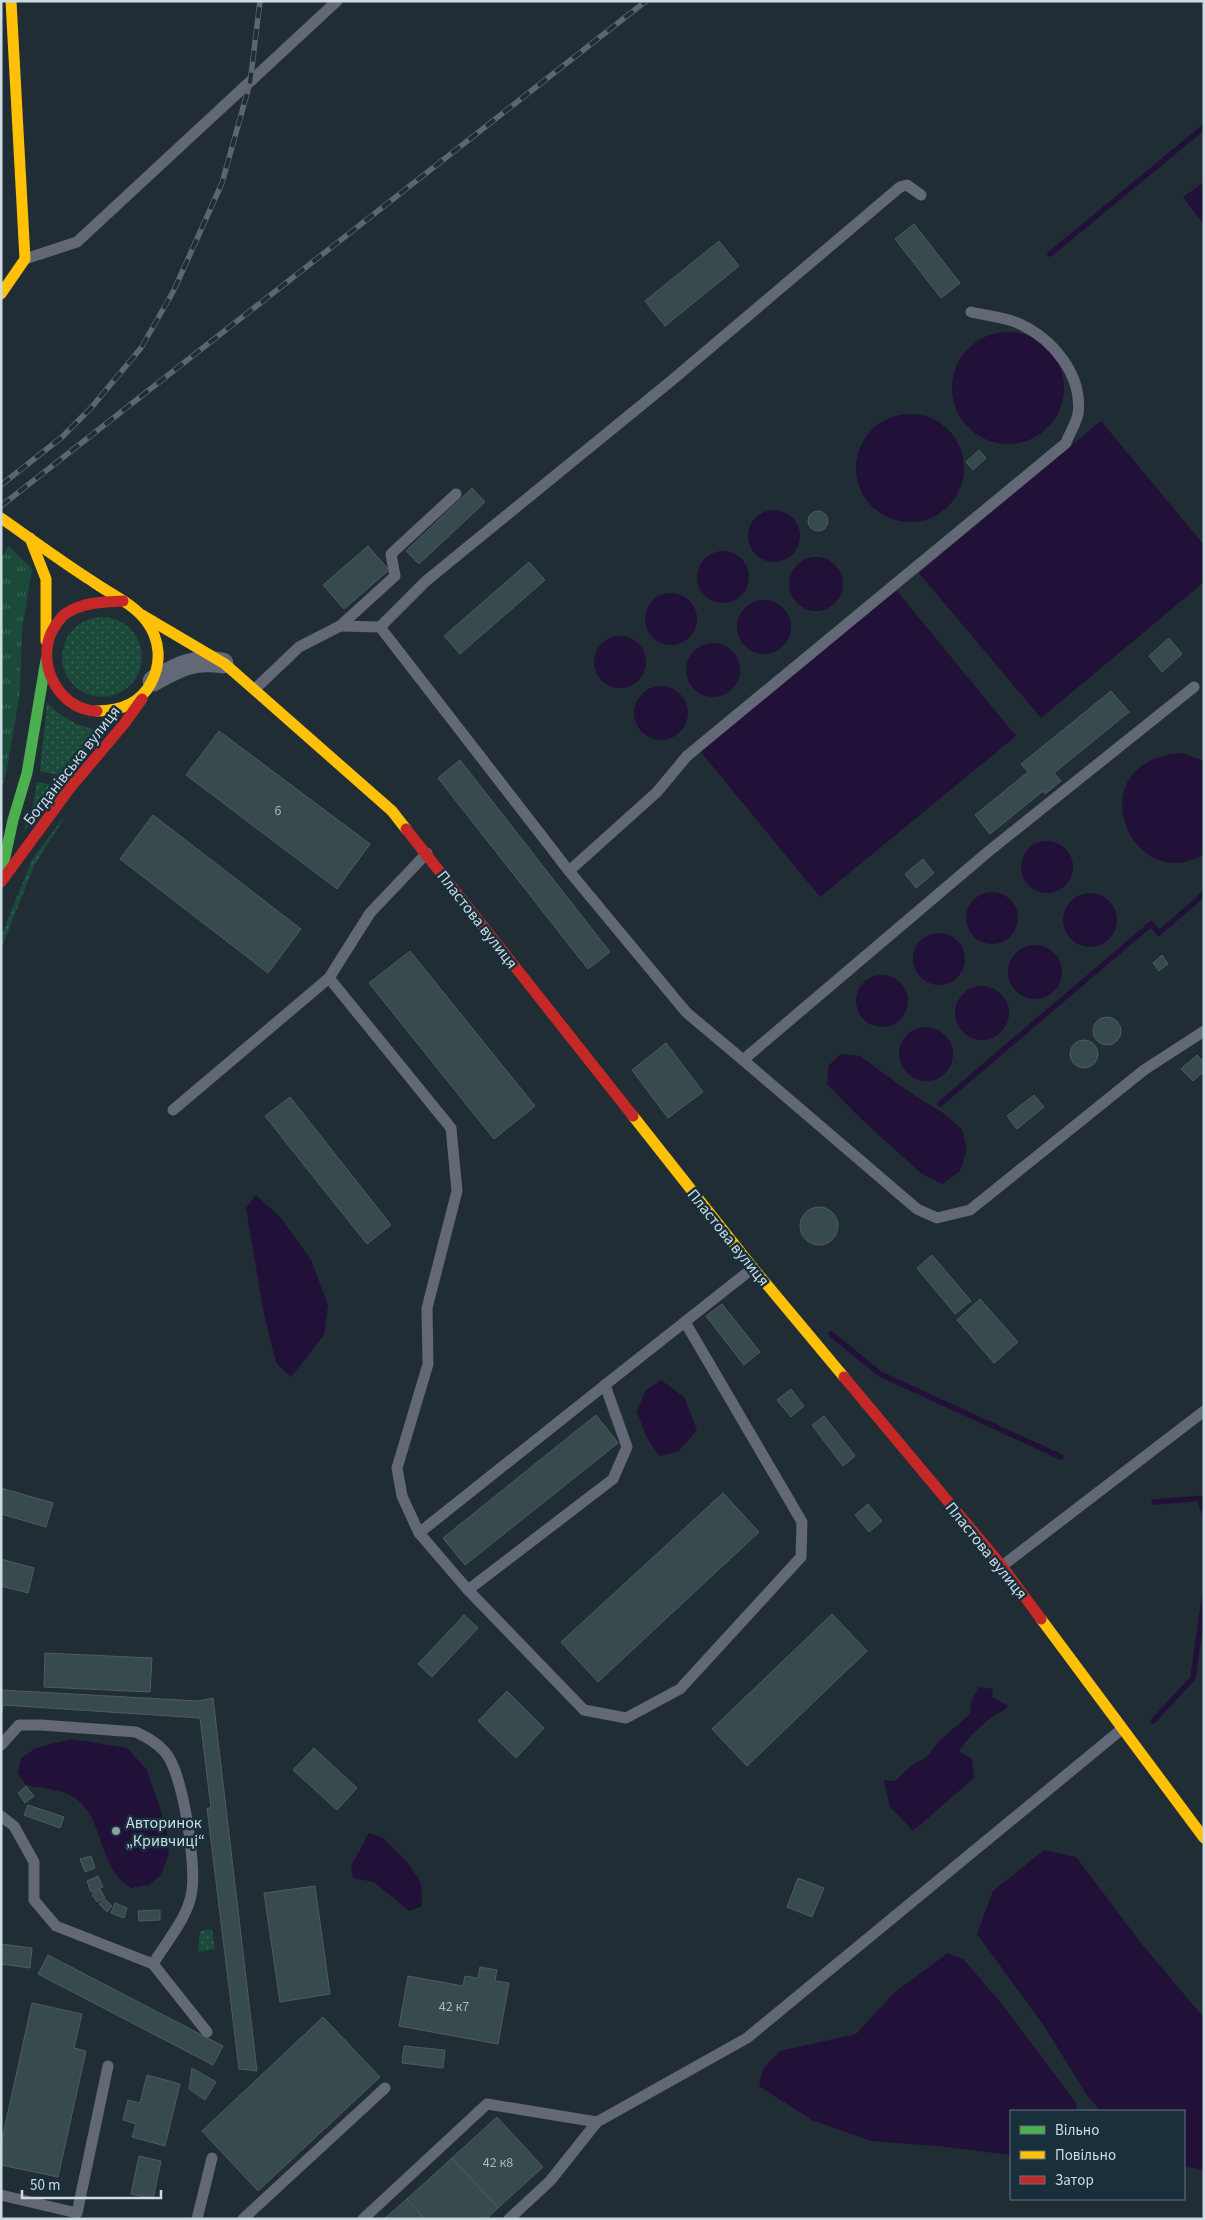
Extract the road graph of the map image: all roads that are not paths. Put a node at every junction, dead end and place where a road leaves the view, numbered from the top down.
1 (11, 1) edge
2 (338, 1) edge
3 (921, 195) dead end
4 (25, 258) junction
5 (1, 294) edge
6 (971, 312) dead end
7 (456, 494) dead end
8 (1, 518) edge
9 (30, 538) junction
10 (123, 601) junction
11 (142, 616) junction
12 (340, 626) junction
13 (380, 627) junction
14 (46, 654) junction
15 (225, 664) junction
16 (150, 686) junction
17 (1194, 687) dead end
18 (255, 689) junction
19 (427, 853) junction
20 (569, 871) junction
21 (1, 875) edge
22 (1, 882) edge
23 (329, 978) junction
24 (1204, 1031) edge
25 (743, 1060) junction
26 (173, 1110) dead end
27 (753, 1268) junction
28 (685, 1322) junction
29 (605, 1385) junction
30 (1204, 1411) edge
31 (419, 1533) junction
32 (1002, 1566) junction
33 (468, 1590) junction
34 (1122, 1729) junction
35 (2, 1742) edge
36 (1, 1816) edge
37 (1204, 1838) edge
38 (153, 1964) junction
39 (207, 2032) dead end
40 (108, 2066) dead end
41 (385, 2088) dead end
42 (598, 2122) junction
43 (212, 2158) dead end
44 (1, 2194) edge
45 (76, 2216) edge
46 (197, 2219) edge
47 (243, 2219) edge
48 (363, 2219) edge
49 (509, 2219) edge

1 - 4 street
2 - 4 lane
3 - 13 lane
4 - 5 street
6 - 20 lane
7 - 12 lane
8 - 9 street
9 - 10 street
9 - 14 street
10 - 11 street
10 - 14 street
11 - 15 street, Пластова вулиця
11 - 16 street
12 - 13 lane
12 - 18 lane
13 - 20 lane
14 - 16 street
14 - 21 street, Богданівська вулиця
15 - 16 street
15 - 18 street, Пластова вулиця
16 - 22 street, Богданівська вулиця
17 - 25 lane
18 - 19 street, Пластова вулиця
19 - 23 lane
19 - 27 street, Пластова вулиця
20 - 25 lane
23 - 26 lane
23 - 31 lane
24 - 25 lane
27 - 28 lane
27 - 32 street, Пластова вулиця
28 - 29 lane
28 - 33 lane
29 - 31 lane
29 - 33 lane
30 - 32 lane
31 - 33 lane
32 - 34 street, Пластова вулиця
34 - 37 street, Пластова вулиця
34 - 42 lane
35 - 38 lane
36 - 38 lane
38 - 39 lane
40 - 45 lane
41 - 47 lane
42 - 48 lane
42 - 49 lane
43 - 46 lane
44 - 45 lane

